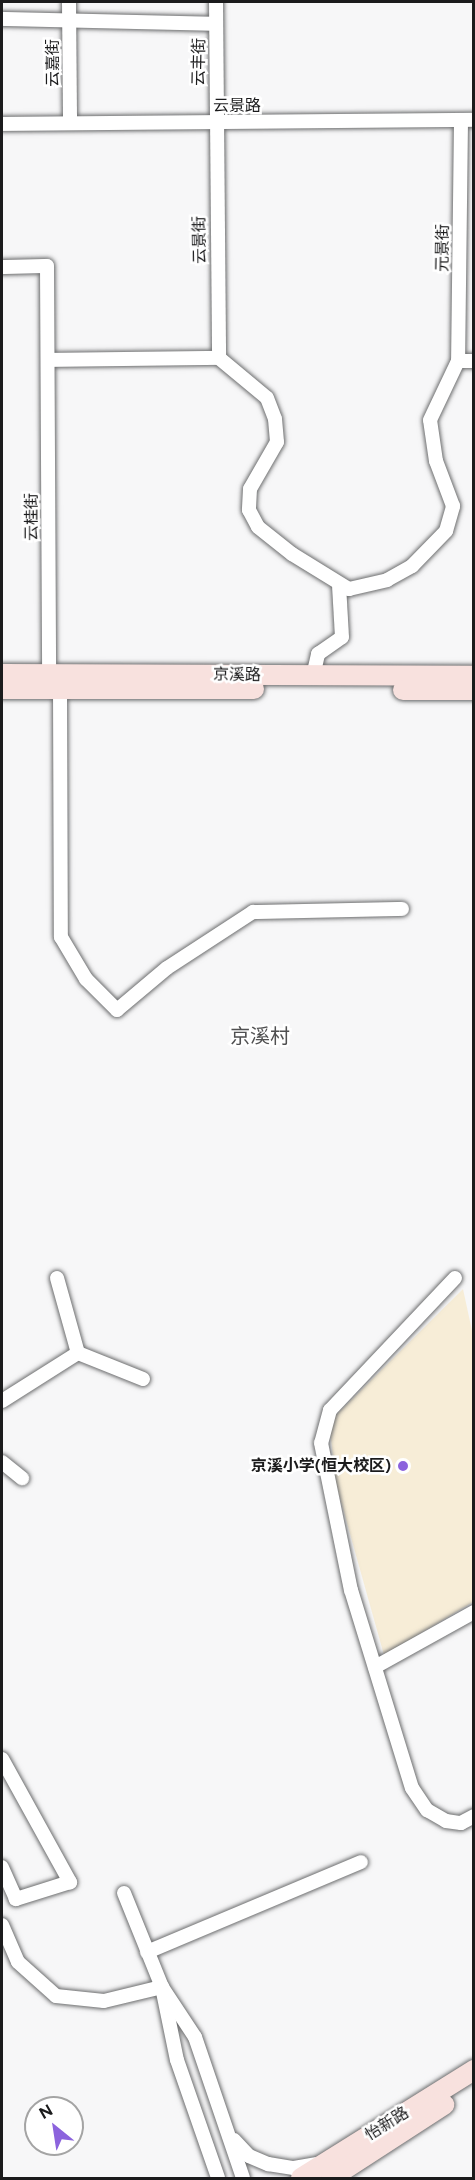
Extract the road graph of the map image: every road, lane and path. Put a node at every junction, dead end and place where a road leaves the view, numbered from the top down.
1 (69, 2) edge
2 (216, 2) edge
3 (2, 19) edge
4 (69, 20) junction
5 (216, 24) junction
6 (467, 120) edge
7 (215, 122) junction
8 (70, 123) junction
9 (2, 124) edge
10 (2, 267) edge
11 (219, 358) junction
12 (49, 360) junction
13 (458, 361) junction
14 (474, 361) edge
15 (339, 585) junction
16 (2, 674) edge
17 (313, 676) junction
18 (474, 676) edge
19 (55, 681) junction
20 (2, 689) edge
21 (474, 690) edge
22 (402, 909) dead end
23 (57, 1278) dead end
24 (455, 1278) dead end
25 (78, 1353) junction
26 (143, 1379) dead end
27 (2, 1401) edge
28 (2, 1462) edge
29 (22, 1478) dead end
30 (474, 1612) edge
31 (375, 1666) junction
32 (3, 1765) edge
33 (474, 1816) edge
34 (361, 1862) dead end
35 (2, 1867) edge
36 (124, 1893) dead end
37 (2, 1925) edge
38 (147, 1952) junction
39 (162, 1987) junction
40 (474, 2070) edge
41 (474, 2085) edge
42 (230, 2134) junction
43 (335, 2157) junction
44 (211, 2160) junction
45 (210, 2178) edge
46 (218, 2178) edge
47 (243, 2178) edge
48 (301, 2178) edge
49 (330, 2178) edge

1 - 4 street, 云嘉街
2 - 5 street, 云丰街
3 - 4 street
4 - 5 street
4 - 8 street, 云嘉街
5 - 7 street, 云丰街
6 - 7 street, 云景路
6 - 13 street, 元景街
7 - 8 street, 云景路
7 - 11 street, 云景街
8 - 9 street, 云景路
10 - 12 street, 云桂街
11 - 12 street
11 - 15 street
12 - 19 street, 云桂街
13 - 14 street
13 - 15 street
15 - 17 street
16 - 19 main road, 京溪路
17 - 18 main road, 京溪路
17 - 19 main road, 京溪路
19 - 20 main road, 京溪路
19 - 21 main road, 京溪路
19 - 22 street, 云桂街
23 - 25 street
24 - 31 street
25 - 26 street
25 - 27 street
28 - 29 street
30 - 31 street
31 - 33 street
32 - 35 street
34 - 38 street
36 - 38 street
37 - 39 street
38 - 39 street
39 - 42 street
39 - 44 street
40 - 43 main road, 怡新路
41 - 49 main road, 怡新路
42 - 43 street
42 - 47 street
43 - 48 main road, 怡新路
44 - 45 street
44 - 46 street

